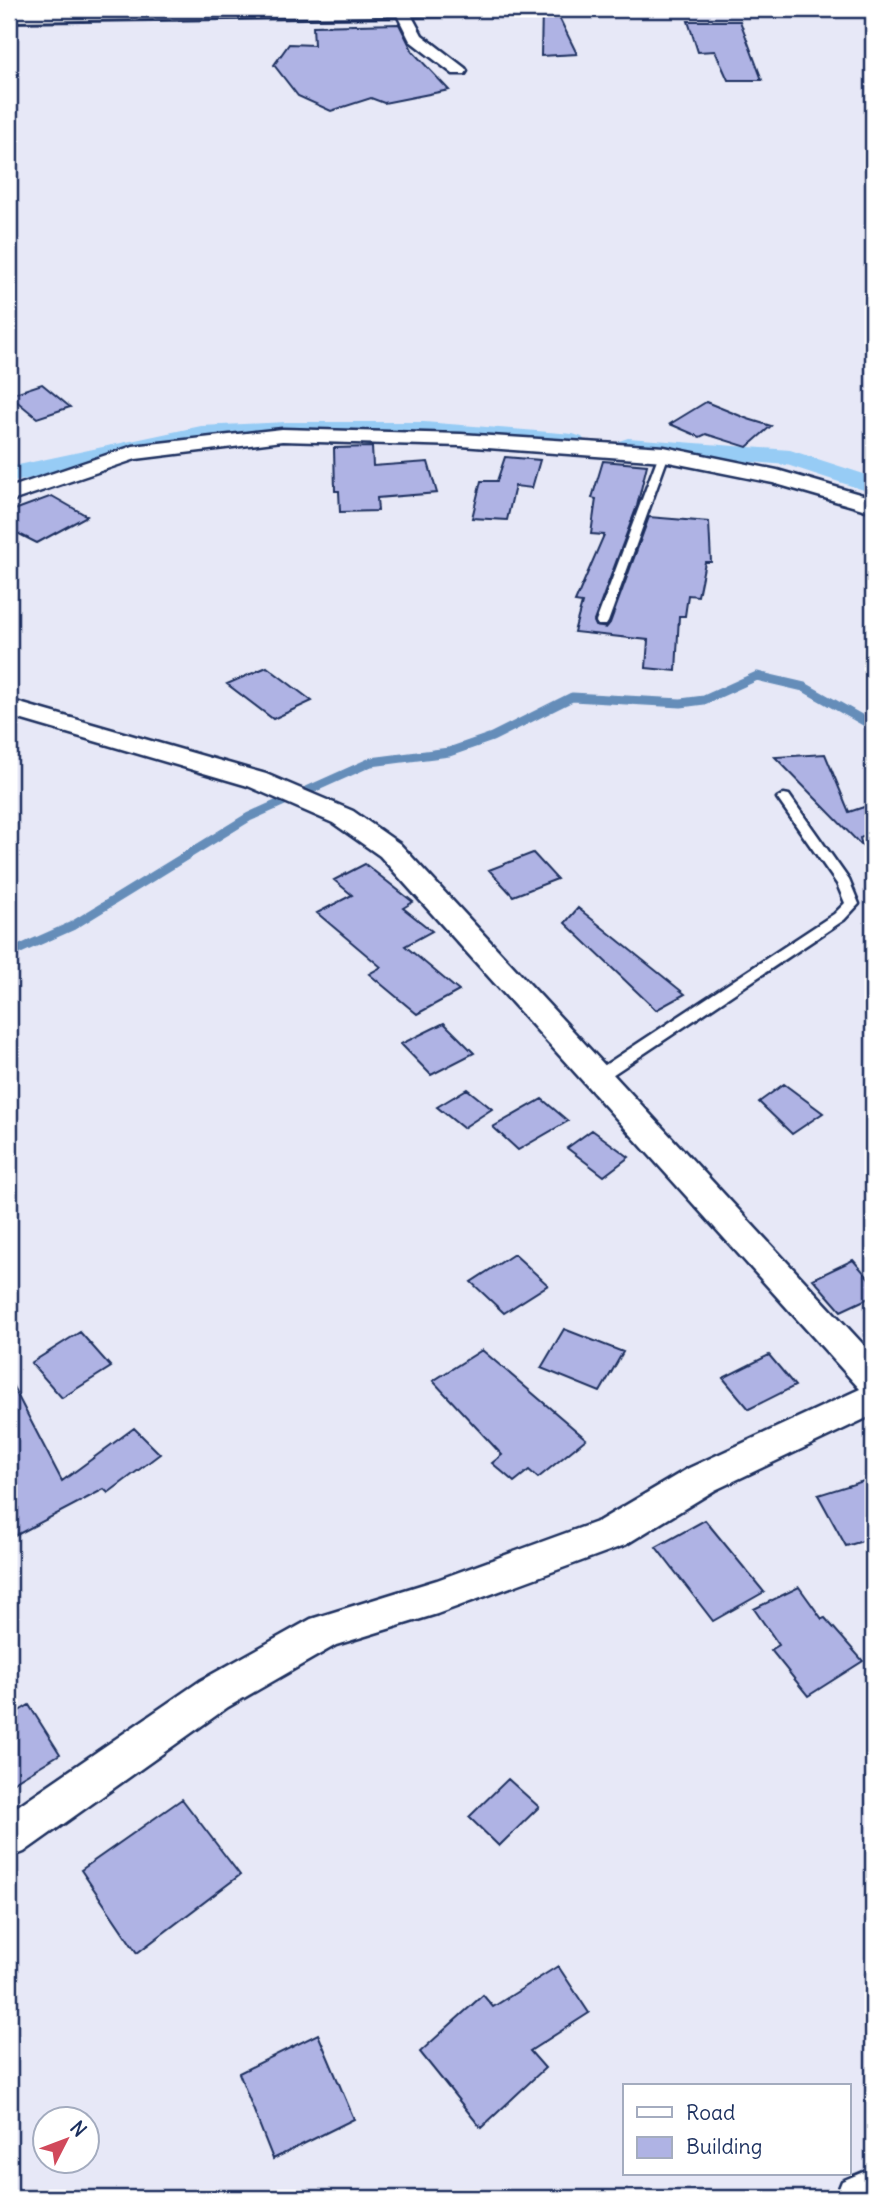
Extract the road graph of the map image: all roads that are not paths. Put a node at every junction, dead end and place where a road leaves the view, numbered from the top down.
1 (461, 9) edge
2 (401, 10) edge
3 (9, 15) edge
4 (459, 71) dead end
5 (664, 454) junction
6 (9, 495) edge
7 (873, 505) edge
8 (602, 622) dead end
9 (9, 708) edge
10 (784, 798) dead end
11 (597, 1077) junction
12 (873, 1379) edge
13 (873, 1399) edge
14 (9, 1837) edge
15 (873, 2192) edge
16 (859, 2198) edge

1 - 2 highway
2 - 3 highway
2 - 4 street
5 - 6 street
5 - 7 street
5 - 8 lane
9 - 11 street
10 - 11 lane
11 - 12 street
13 - 14 street
15 - 16 street

